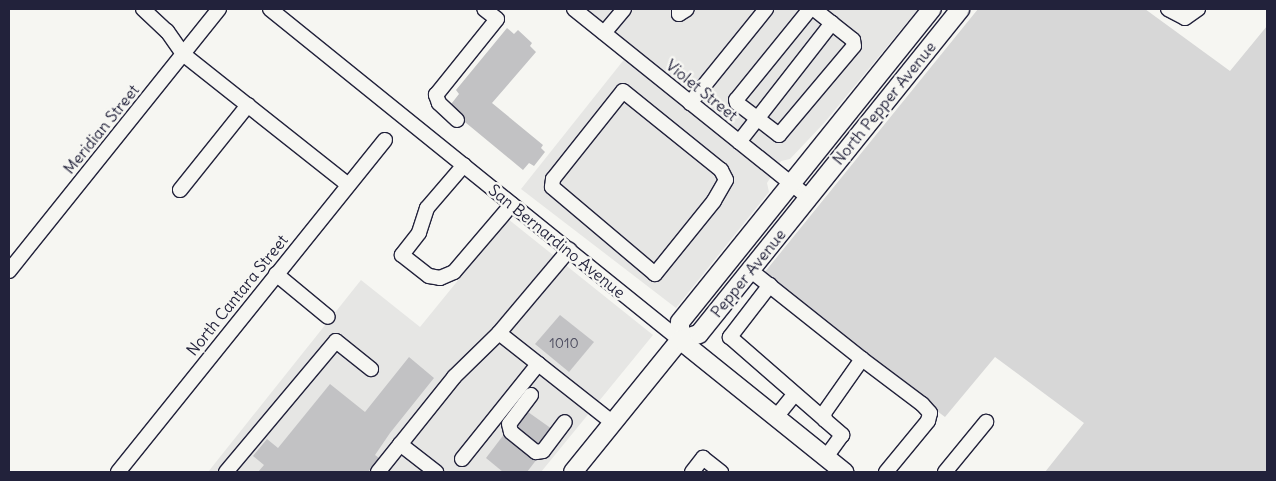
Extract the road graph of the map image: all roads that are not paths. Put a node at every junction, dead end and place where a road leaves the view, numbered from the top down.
1 (144, 9) edge
2 (219, 9) edge
3 (270, 9) edge
4 (484, 9) edge
5 (574, 9) edge
6 (624, 9) edge
7 (679, 9) edge
8 (687, 9) edge
9 (766, 9) edge
10 (810, 9) edge
11 (814, 9) edge
12 (826, 9) edge
13 (932, 9) edge
14 (960, 9) edge
15 (1168, 9) edge
16 (1198, 9) edge
17 (832, 23) junction
18 (604, 33) junction
19 (861, 37) dead end
20 (183, 54) junction
21 (690, 103) junction
22 (248, 105) junction
23 (756, 118) junction
24 (457, 120) dead end
25 (386, 140) dead end
26 (738, 142) junction
27 (464, 165) junction
28 (791, 184) junction
29 (348, 185) junction
30 (180, 190) dead end
31 (808, 197) junction
32 (512, 204) junction
33 (608, 236) joint
34 (569, 250) junction
35 (750, 270) junction
36 (9, 271) edge
37 (276, 274) junction
38 (770, 285) junction
39 (328, 317) dead end
40 (499, 333) junction
41 (680, 340) junction
42 (862, 359) junction
43 (538, 364) junction
44 (372, 369) dead end
45 (531, 395) dead end
46 (794, 395) junction
47 (776, 417) junction
48 (825, 420) junction
49 (565, 422) dead end
50 (986, 422) dead end
51 (613, 423) junction
52 (400, 444) junction
53 (826, 458) junction
54 (462, 459) dead end
55 (118, 472) edge
56 (226, 472) edge
57 (378, 472) edge
58 (436, 472) edge
59 (573, 472) edge
60 (692, 472) edge
61 (721, 472) edge
62 (844, 472) edge
63 (886, 472) edge
64 (945, 472) edge

1 - 20 street
2 - 20 street, Meridian Street
3 - 27 street, San Bernardino Avenue
4 - 24 street
5 - 18 street, Violet Street
6 - 18 street
7 - 8 street
9 - 21 street
10 - 23 street
11 - 17 street
12 - 19 street
13 - 28 main road, North Pepper Avenue
14 - 31 main road, North Pepper Avenue
15 - 16 street
17 - 23 street
17 - 23 street
18 - 21 street, Violet Street
20 - 22 street
20 - 36 street, Meridian Street
21 - 26 street, Violet Street
22 - 29 street
22 - 30 street
23 - 26 street
25 - 29 street, North Cantara Street
26 - 28 street, Violet Street
27 - 32 street, San Bernardino Avenue
27 - 32 street
28 - 31 street, Violet Street
28 - 41 main road, Pepper Avenue
29 - 37 street, North Cantara Street
31 - 35 main road, Pepper Avenue
32 - 34 street, San Bernardino Avenue
33 - 33 street
34 - 40 street
34 - 41 street, San Bernardino Avenue
35 - 38 street
35 - 41 main road, Pepper Avenue
37 - 39 street
37 - 55 street, North Cantara Street
38 - 42 street
38 - 46 street
40 - 43 street
40 - 52 street
41 - 47 main road, San Bernardino Avenue
41 - 51 main road, Pepper Avenue
42 - 48 street
42 - 63 street
43 - 51 street
43 - 54 street
44 - 56 street
45 - 49 street
46 - 47 street
46 - 48 street
47 - 53 main road, San Bernardino Avenue
48 - 53 street
50 - 64 street
51 - 59 main road, Pepper Avenue
52 - 57 street
52 - 58 street
53 - 62 main road, San Bernardino Avenue
60 - 61 street

